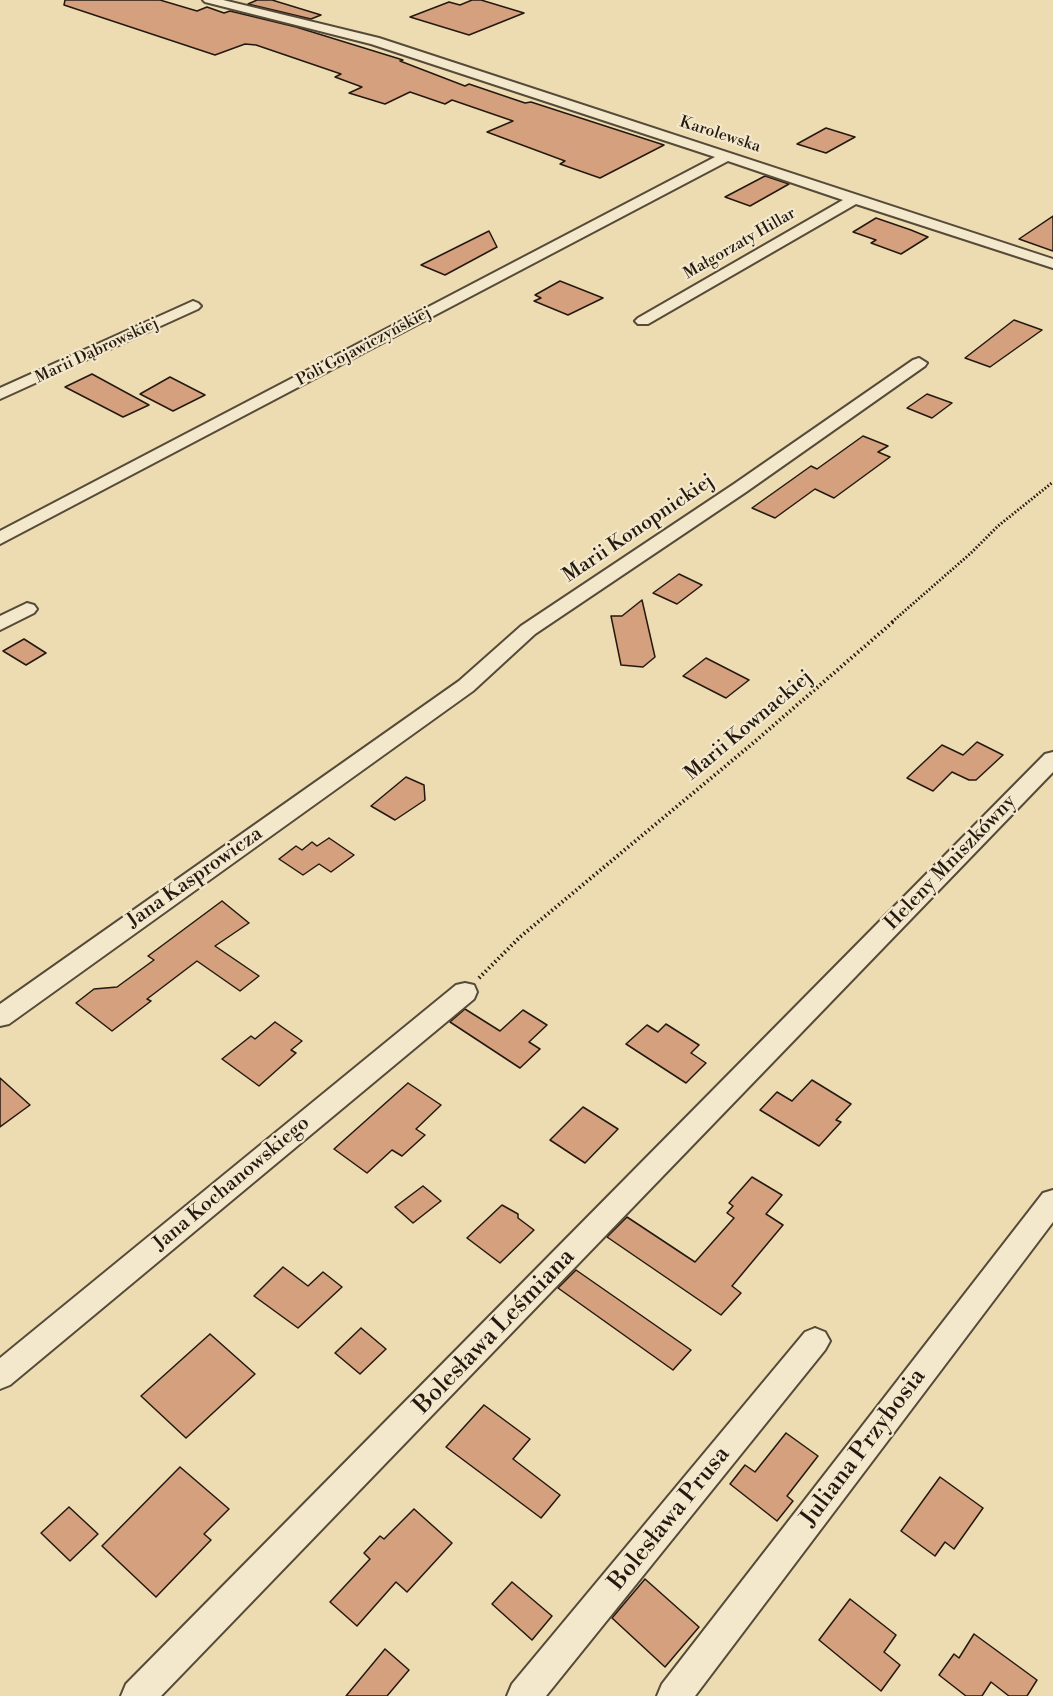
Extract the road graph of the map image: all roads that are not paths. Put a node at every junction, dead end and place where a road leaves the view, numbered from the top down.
1 (209, 0) edge
2 (728, 156) junction
3 (854, 199) junction
4 (1053, 264) edge
5 (193, 306) dead end
6 (644, 321) dead end
7 (919, 363) dead end
8 (0, 394) edge
9 (0, 538) edge
10 (27, 609) dead end
11 (0, 624) edge
12 (390, 740) joint
13 (1053, 759) edge
14 (850, 966) joint
15 (465, 992) road end
16 (0, 1017) edge
17 (1053, 1201) edge
18 (815, 1341) dead end
19 (0, 1376) edge
20 (138, 1696) edge
21 (524, 1696) edge
22 (674, 1696) edge

1 - 2 street, Karolewska
2 - 3 street, Karolewska
2 - 9 street, Poli Gojawiczyńskiej
3 - 4 street, Karolewska
3 - 6 street, Małgorzaty Hillar
5 - 8 street, Marii Dąbrowskiej
7 - 12 street, Marii Konopnickiej
10 - 11 street
12 - 16 street, Jana Kasprowicza
13 - 14 street, Heleny Mniszkówny
14 - 20 street, Bolesława Leśmiana
15 - 19 street, Jana Kochanowskiego
17 - 22 street, Juliana Przybosia
18 - 21 street, Bolesława Prusa

